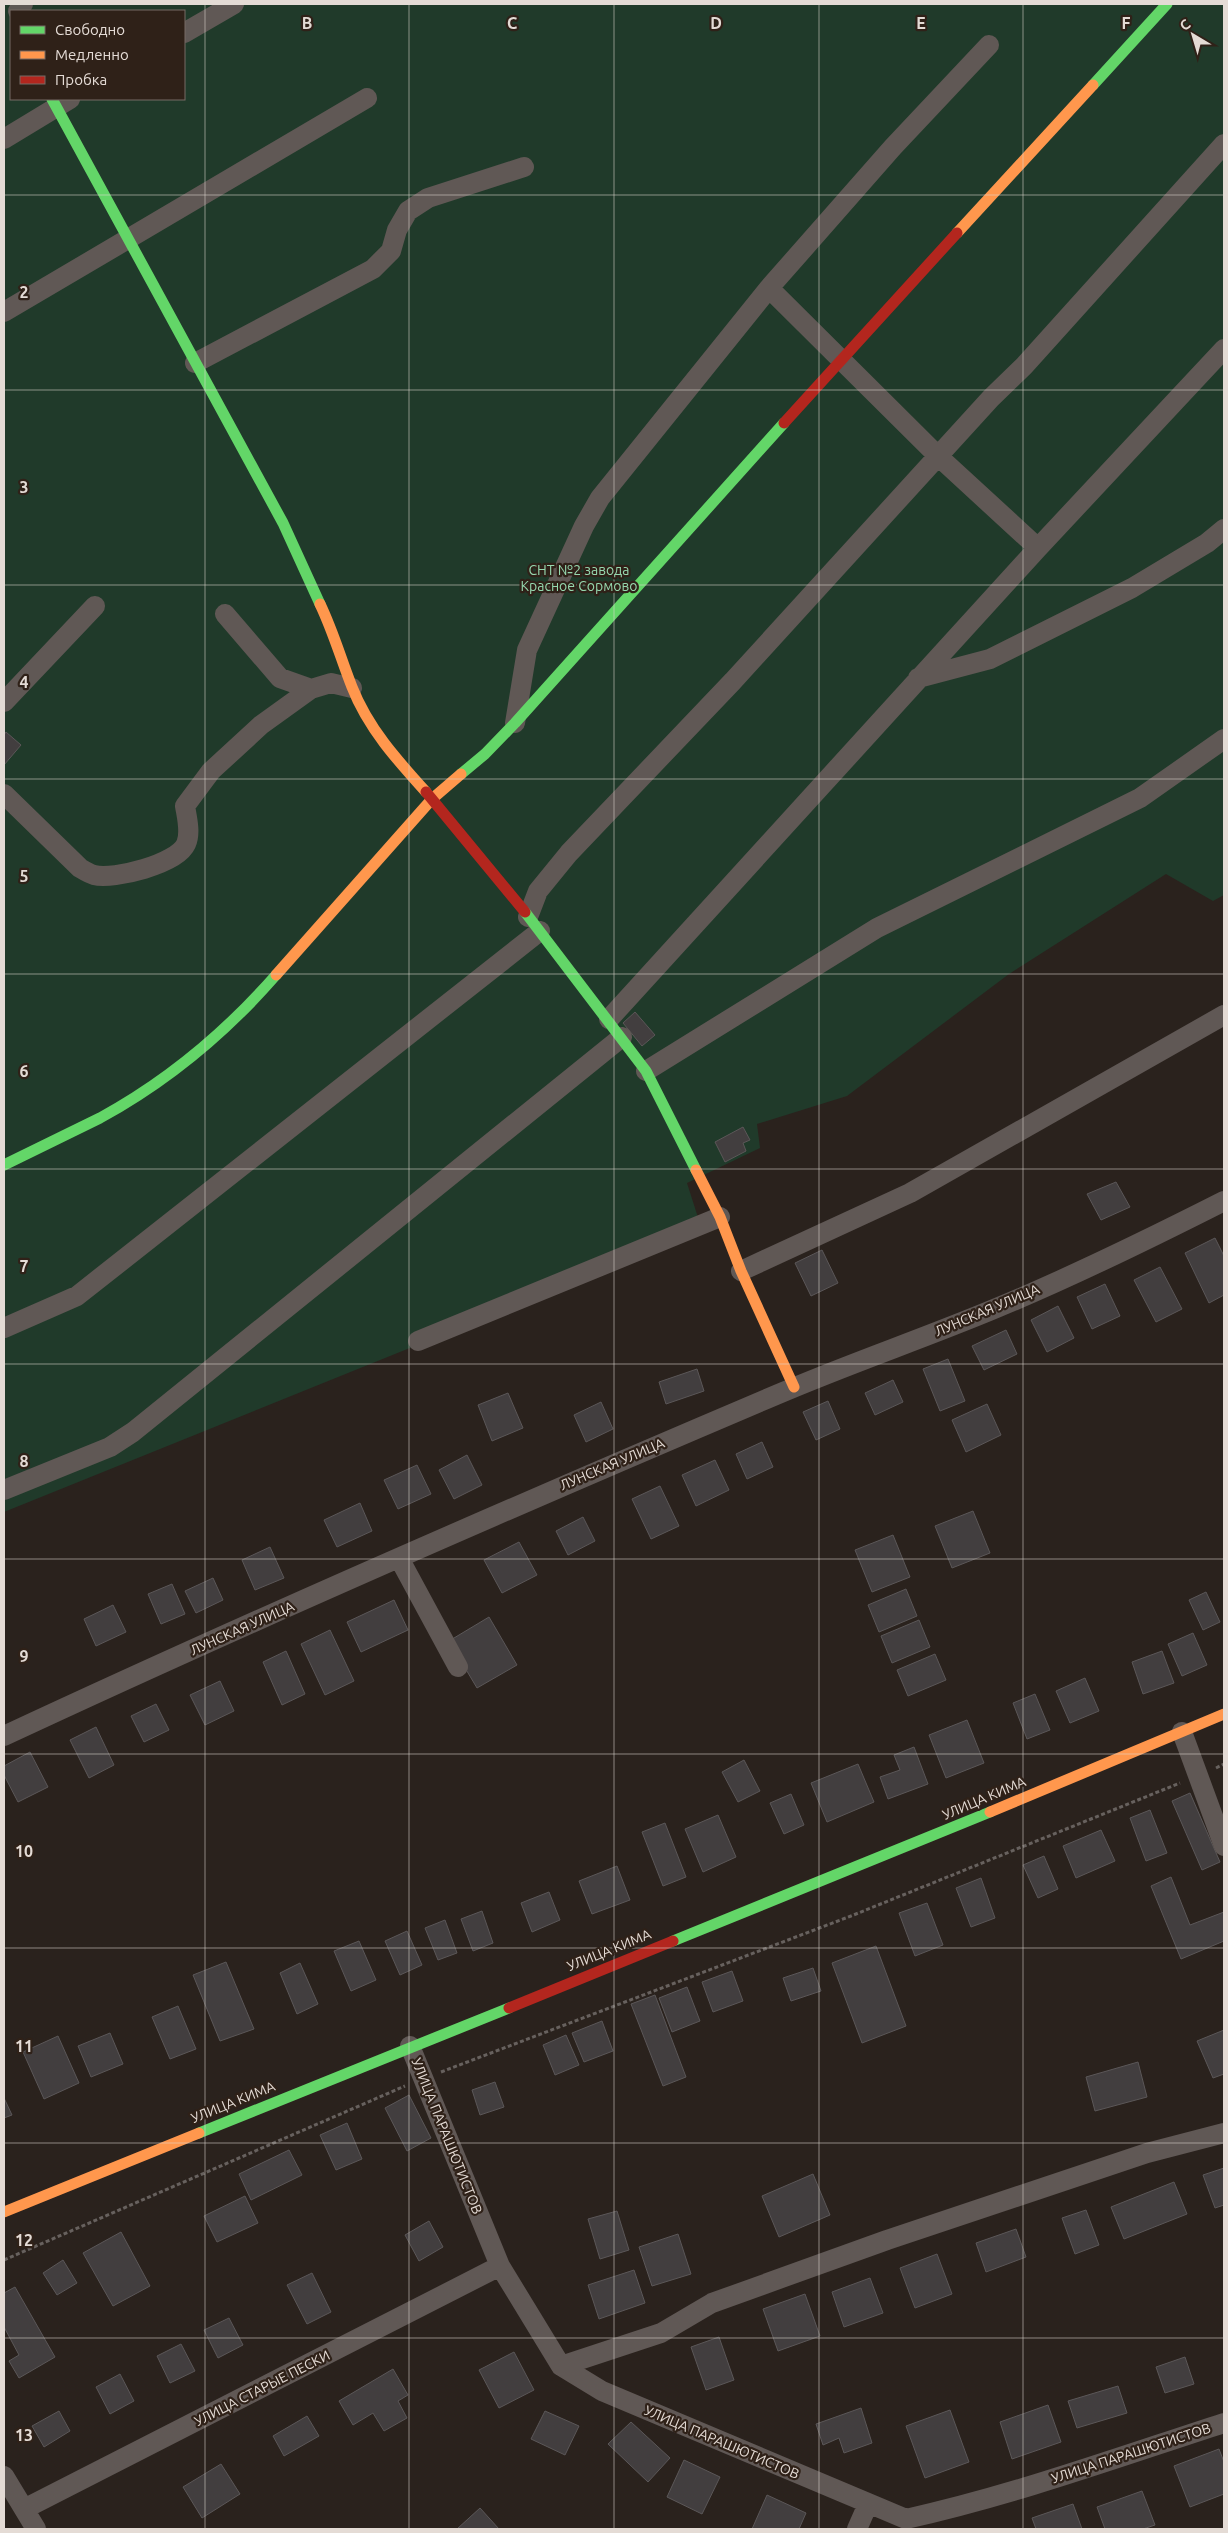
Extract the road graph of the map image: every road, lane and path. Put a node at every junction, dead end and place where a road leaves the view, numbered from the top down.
1 (234, 4) edge
2 (1168, 4) edge
3 (185, 32) edge
4 (989, 45) dead end
5 (367, 98) dead end
6 (60, 101) edge
7 (4, 139) edge
8 (1224, 144) edge
9 (524, 167) dead end
10 (129, 237) junction
11 (769, 288) junction
12 (4, 312) edge
13 (1224, 349) edge
14 (841, 359) junction
15 (195, 363) junction
16 (939, 457) junction
17 (1224, 529) edge
18 (1038, 548) junction
19 (95, 606) dead end
20 (224, 614) dead end
21 (918, 678) junction
22 (352, 688) junction
23 (310, 689) junction
24 (4, 702) edge
25 (515, 722) junction
26 (1224, 739) edge
27 (4, 794) edge
28 (432, 799) junction
29 (534, 924) junction
30 (1224, 1015) edge
31 (609, 1019) junction
32 (622, 1038) junction
33 (646, 1071) junction
34 (4, 1165) edge
35 (1224, 1201) edge
36 (720, 1217) junction
37 (741, 1271) junction
38 (4, 1328) edge
39 (418, 1340) dead end
40 (794, 1387) junction
41 (4, 1490) edge
42 (399, 1558) junction
43 (458, 1667) dead end
44 (1224, 1714) edge
45 (1182, 1732) junction
46 (4, 1736) edge
47 (1224, 1764) edge
48 (1198, 1775) junction
49 (1224, 1846) edge
50 (410, 2046) junction
51 (424, 2078) junction
52 (1224, 2133) edge
53 (4, 2212) edge
54 (4, 2260) edge
55 (500, 2266) junction
56 (561, 2366) junction
57 (1224, 2423) edge
58 (4, 2476) edge
59 (868, 2504) junction
60 (24, 2509) junction
61 (36, 2529) edge
62 (856, 2529) edge

1 - 3 street
2 - 14 street
4 - 11 street
5 - 10 street
6 - 7 street
6 - 10 street
8 - 16 street
9 - 15 street
10 - 12 street
10 - 15 street
11 - 14 street
11 - 25 street
13 - 18 street
14 - 16 street
14 - 25 street
15 - 22 street
16 - 18 street
16 - 29 street
17 - 21 street
18 - 21 street
19 - 24 street
20 - 23 street
21 - 31 street
22 - 23 street
22 - 28 street
23 - 27 street
25 - 28 street
26 - 33 street
28 - 29 street
28 - 34 street
29 - 31 street
29 - 38 street
30 - 37 street
31 - 32 street
32 - 33 street
32 - 41 street
33 - 36 street
35 - 40 street, ЛУНСКАЯ УЛИЦА
36 - 37 street
36 - 39 street
37 - 40 street
40 - 42 street, ЛУНСКАЯ УЛИЦА
42 - 43 street
42 - 46 street, ЛУНСКАЯ УЛИЦА
44 - 45 street, УЛИЦА КИМА
45 - 48 street
45 - 50 street, УЛИЦА КИМА
47 - 48 path
48 - 49 street
48 - 51 path
50 - 51 street, УЛИЦА ПАРАШЮТИСТОВ
50 - 53 street, УЛИЦА КИМА
51 - 54 path
51 - 55 street, УЛИЦА ПАРАШЮТИСТОВ
52 - 56 street
55 - 56 street, УЛИЦА ПАРАШЮТИСТОВ
55 - 60 street, УЛИЦА СТАРЫЕ ПЕСКИ
56 - 59 street, УЛИЦА ПАРАШЮТИСТОВ
57 - 59 street, УЛИЦА ПАРАШЮТИСТОВ
58 - 60 street
59 - 62 street
60 - 61 street

